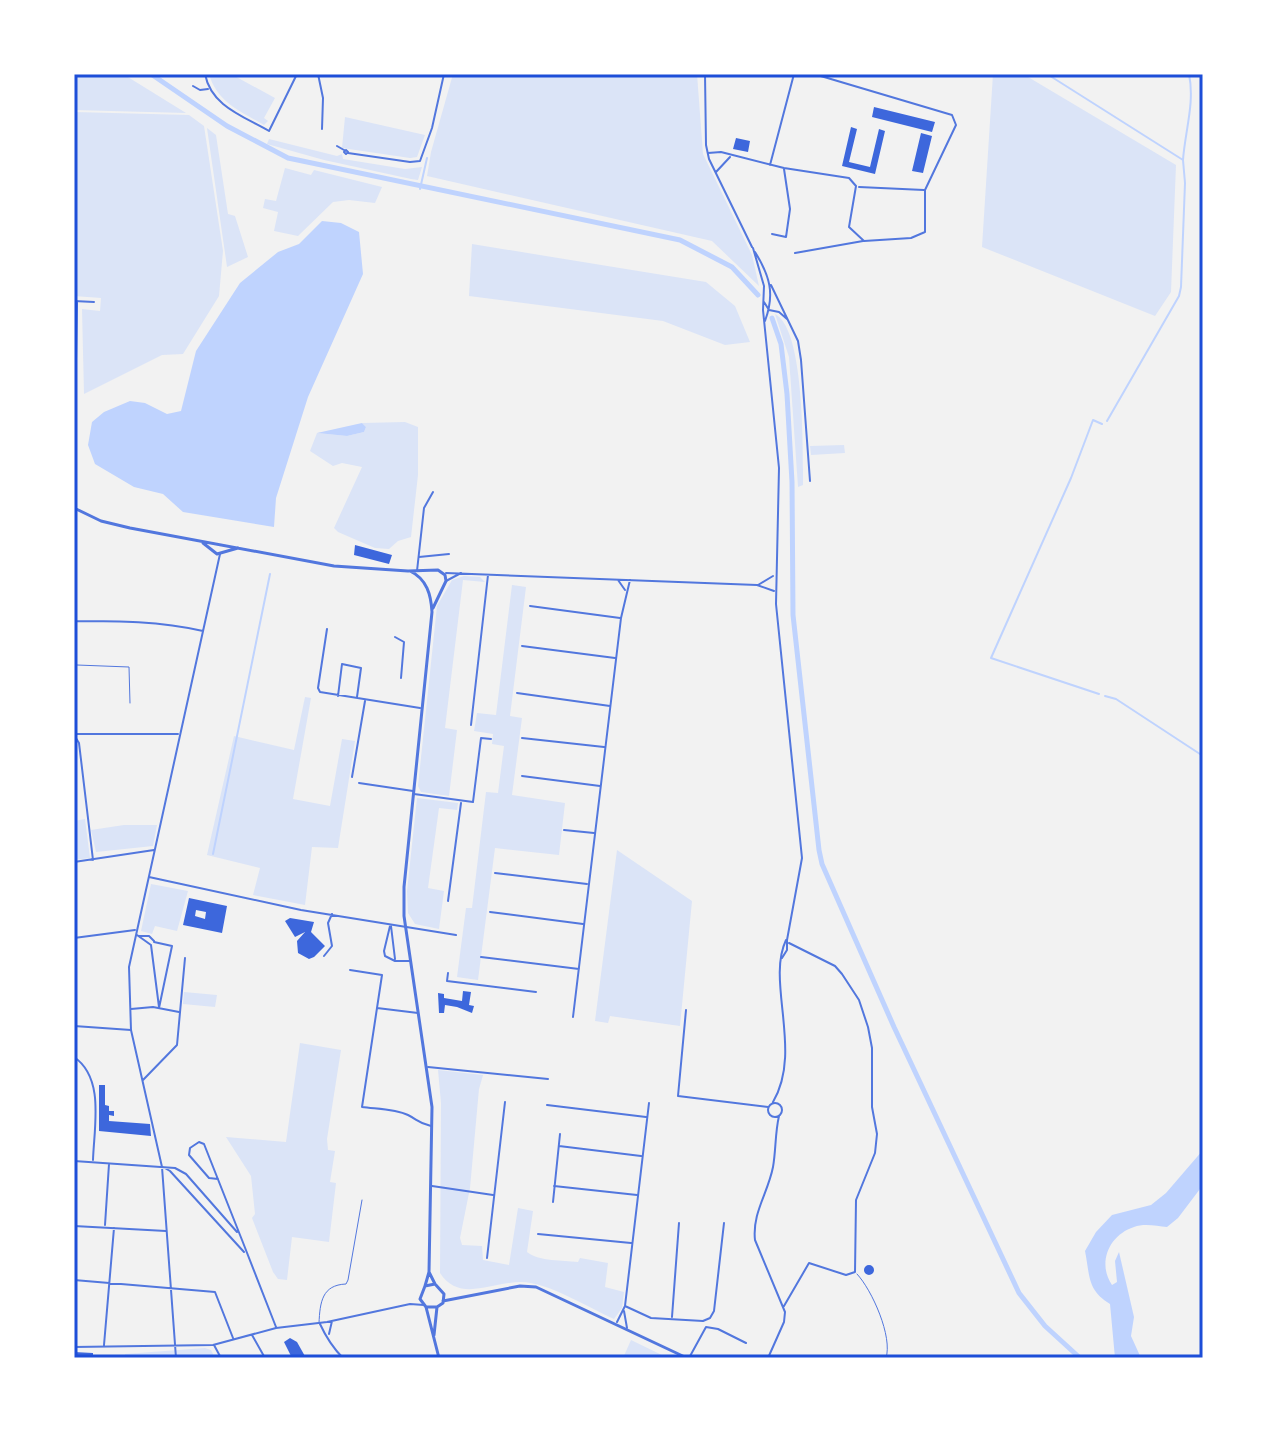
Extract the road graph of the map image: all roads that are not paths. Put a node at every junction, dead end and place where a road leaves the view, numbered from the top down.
1 (205, 74) edge
2 (297, 74) edge
3 (318, 74) edge
4 (444, 74) edge
5 (705, 74) edge
6 (794, 74) edge
7 (814, 74) edge
8 (193, 86) dead end
9 (209, 88) junction
10 (322, 129) dead end
11 (337, 146) dead end
12 (708, 153) junction
13 (731, 156) junction
14 (770, 165) junction
15 (784, 168) junction
16 (716, 172) junction
17 (856, 186) junction
18 (925, 190) junction
19 (772, 234) dead end
20 (864, 241) junction
21 (753, 248) junction
22 (795, 253) dead end
23 (770, 282) junction
24 (772, 297) junction
25 (764, 301) junction
26 (75, 302) edge
27 (94, 302) dead end
28 (769, 310) junction
29 (788, 320) junction
30 (765, 321) junction
31 (74, 404) edge
32 (74, 473) edge
33 (810, 481) dead end
34 (433, 492) dead end
35 (74, 508) edge
36 (199, 541) junction
37 (219, 544) junction
38 (238, 548) junction
39 (218, 553) junction
40 (449, 554) dead end
41 (418, 557) junction
42 (410, 571) junction
43 (417, 571) junction
44 (428, 572) junction
45 (462, 573) junction
46 (443, 574) junction
47 (488, 574) junction
48 (775, 575) junction
49 (618, 580) junction
50 (630, 580) junction
51 (424, 581) junction
52 (446, 581) junction
53 (757, 585) junction
54 (429, 590) junction
55 (440, 591) junction
56 (625, 591) junction
57 (775, 591) junction
58 (74, 601) edge
59 (530, 606) dead end
60 (432, 612) junction
61 (621, 618) junction
62 (74, 621) edge
63 (327, 629) dead end
64 (203, 631) junction
65 (395, 637) dead end
66 (522, 646) dead end
67 (616, 658) junction
68 (74, 665) edge
69 (401, 678) dead end
70 (74, 689) edge
71 (517, 693) dead end
72 (338, 696) junction
73 (356, 699) junction
74 (365, 700) junction
75 (130, 703) dead end
76 (610, 706) junction
77 (422, 708) junction
78 (471, 725) dead end
79 (180, 734) junction
80 (74, 735) edge
81 (522, 738) dead end
82 (491, 739) dead end
83 (605, 747) junction
84 (522, 776) dead end
85 (352, 777) dead end
86 (359, 783) dead end
87 (601, 786) junction
88 (414, 793) junction
89 (461, 801) junction
90 (564, 830) dead end
91 (595, 833) junction
92 (155, 850) junction
93 (93, 860) junction
94 (74, 862) edge
95 (495, 873) dead end
96 (148, 877) junction
97 (588, 884) junction
98 (448, 901) dead end
99 (490, 912) dead end
100 (332, 914) junction
101 (390, 924) junction
102 (584, 924) junction
103 (408, 928) junction
104 (137, 933) junction
105 (456, 935) dead end
106 (74, 938) edge
107 (787, 940) junction
108 (153, 944) junction
109 (324, 956) dead end
110 (481, 957) dead end
111 (185, 958) dead end
112 (412, 960) junction
113 (395, 961) junction
114 (579, 969) junction
115 (350, 970) dead end
116 (448, 973) dead end
117 (536, 992) dead end
118 (159, 1008) junction
119 (376, 1008) junction
120 (131, 1009) junction
121 (686, 1010) dead end
122 (180, 1013) junction
123 (419, 1013) junction
124 (573, 1017) dead end
125 (74, 1026) edge
126 (131, 1030) junction
127 (74, 1057) edge
128 (427, 1067) junction
129 (548, 1079) dead end
130 (142, 1080) junction
131 (505, 1102) dead end
132 (773, 1102) junction
133 (649, 1103) dead end
134 (547, 1105) dead end
135 (768, 1107) junction
136 (779, 1116) junction
137 (647, 1117) junction
138 (432, 1126) junction
139 (560, 1134) dead end
140 (559, 1146) junction
141 (642, 1156) junction
142 (74, 1161) edge
143 (93, 1162) junction
144 (109, 1163) junction
145 (162, 1167) junction
146 (218, 1179) junction
147 (431, 1186) junction
148 (554, 1186) junction
149 (493, 1195) junction
150 (638, 1195) junction
151 (362, 1200) dead end
152 (553, 1202) dead end
153 (679, 1223) dead end
154 (724, 1223) dead end
155 (74, 1226) edge
156 (105, 1228) junction
157 (114, 1228) junction
158 (167, 1232) junction
159 (538, 1234) dead end
160 (240, 1235) junction
161 (632, 1243) junction
162 (248, 1255) junction
163 (487, 1258) dead end
164 (429, 1272) junction
165 (855, 1272) junction
166 (74, 1280) edge
167 (109, 1282) junction
168 (435, 1284) junction
169 (425, 1286) junction
170 (171, 1287) junction
171 (443, 1292) junction
172 (457, 1296) junction
173 (420, 1297) junction
174 (443, 1301) junction
175 (410, 1304) junction
176 (425, 1306) junction
177 (784, 1306) junction
178 (437, 1307) junction
179 (624, 1308) junction
180 (671, 1318) junction
181 (332, 1321) junction
182 (319, 1323) junction
183 (616, 1324) junction
184 (276, 1328) junction
185 (628, 1329) junction
186 (252, 1334) junction
187 (328, 1335) junction
188 (234, 1339) junction
189 (435, 1343) junction
190 (746, 1343) dead end
191 (177, 1345) junction
192 (213, 1345) junction
193 (104, 1346) junction
194 (74, 1347) edge
195 (176, 1358) edge
196 (221, 1358) edge
197 (265, 1358) edge
198 (343, 1358) edge
199 (439, 1358) edge
200 (688, 1358) edge
201 (768, 1358) edge
202 (886, 1358) edge

1 - 9 street
2 - 9 street
3 - 10 street
4 - 11 street
5 - 12 street
6 - 14 street
7 - 18 street
8 - 9 street
12 - 13 street
12 - 16 street
13 - 14 street
13 - 16 street
14 - 15 street
15 - 17 street
15 - 19 street
16 - 21 street
17 - 18 street
17 - 20 street
18 - 20 street
20 - 22 street
21 - 23 street
21 - 25 street
23 - 24 street
23 - 29 street
24 - 25 street
24 - 28 street
25 - 28 street
25 - 30 street
26 - 27 street
26 - 31 street
28 - 29 street
28 - 30 street
29 - 33 street
30 - 48 street
31 - 32 street
34 - 41 street
35 - 36 street
36 - 37 street
36 - 39 street
37 - 38 street
37 - 39 street
37 - 39 street
38 - 39 street
38 - 42 street
39 - 64 street
40 - 41 street
41 - 43 street
42 - 43 street
42 - 51 street
43 - 44 street
44 - 46 street
44 - 51 street
45 - 46 street
45 - 47 street
45 - 52 street
46 - 52 street
47 - 49 street
47 - 78 street
48 - 53 street
48 - 57 street
49 - 50 street
49 - 56 street
50 - 53 street
50 - 56 street
51 - 54 street
52 - 55 street
53 - 57 street
54 - 55 street
54 - 60 street
55 - 60 street
56 - 61 street
57 - 107 street
58 - 62 street
59 - 61 street
60 - 77 street
61 - 67 street
62 - 64 street
62 - 68 street
63 - 72 street
64 - 79 street
65 - 69 street
66 - 67 street
67 - 76 street
68 - 70 street
68 - 75 lane
71 - 76 street
72 - 73 street
72 - 73 street
73 - 74 street
74 - 77 street
74 - 85 street
76 - 83 street
77 - 88 street
79 - 80 street
79 - 92 street
80 - 93 street
81 - 83 street
82 - 89 street
83 - 87 street
84 - 87 street
86 - 88 street
87 - 91 street
88 - 89 street
88 - 103 street
89 - 98 street
90 - 91 street
91 - 97 street
92 - 93 street
92 - 96 street
93 - 94 street
95 - 97 street
96 - 100 street
96 - 104 street
97 - 102 street
99 - 102 street
100 - 101 street
100 - 109 street
101 - 103 street
101 - 113 street
101 - 113 street
102 - 114 street
103 - 105 street
103 - 112 street
104 - 106 street
104 - 108 street
104 - 108 street
104 - 120 street
107 - 132 street
107 - 165 street
108 - 118 street
108 - 118 street
110 - 114 street
111 - 122 street
112 - 113 street
112 - 123 street
114 - 124 street
115 - 119 street
116 - 117 street
118 - 120 street
118 - 122 street
119 - 123 street
119 - 138 street
120 - 126 street
121 - 135 street
122 - 130 street
123 - 128 street
125 - 126 street
126 - 130 street
127 - 143 street
128 - 129 street
128 - 138 street
130 - 145 street
131 - 149 street
132 - 135 street
132 - 136 street
133 - 137 street
134 - 137 street
135 - 136 street
136 - 177 street
137 - 141 street
138 - 147 street
139 - 140 street
140 - 141 street
140 - 148 street
141 - 150 street
142 - 143 street
143 - 144 street
144 - 145 street
144 - 156 street
145 - 158 street
145 - 160 street
145 - 162 street
146 - 146 street
146 - 160 street
147 - 149 street
147 - 164 street
148 - 150 street
148 - 152 street
149 - 163 street
150 - 161 street
151 - 182 lane
153 - 180 street
154 - 180 street
155 - 156 street
156 - 157 street
157 - 158 street
157 - 167 street
158 - 170 street
159 - 161 street
160 - 162 street
161 - 179 street
162 - 184 street
164 - 168 street
164 - 169 street
165 - 177 street
165 - 202 lane
166 - 167 street
167 - 170 street
167 - 193 street
168 - 169 street
168 - 171 street
169 - 173 street
170 - 188 street
170 - 191 street
171 - 172 street
171 - 174 street
172 - 174 street
172 - 183 street
173 - 175 street
173 - 176 street
174 - 178 street
175 - 176 street
175 - 181 street
176 - 178 street
176 - 189 street
177 - 201 street
178 - 189 street
179 - 180 street
179 - 183 street
179 - 185 street
181 - 182 street
181 - 187 street
182 - 184 street
182 - 187 street
183 - 185 street
184 - 186 street
185 - 200 street
186 - 188 street
186 - 197 street
187 - 198 street
188 - 192 street
189 - 199 street
190 - 200 street
191 - 192 street
191 - 193 street
191 - 195 street
192 - 196 street
193 - 194 street

